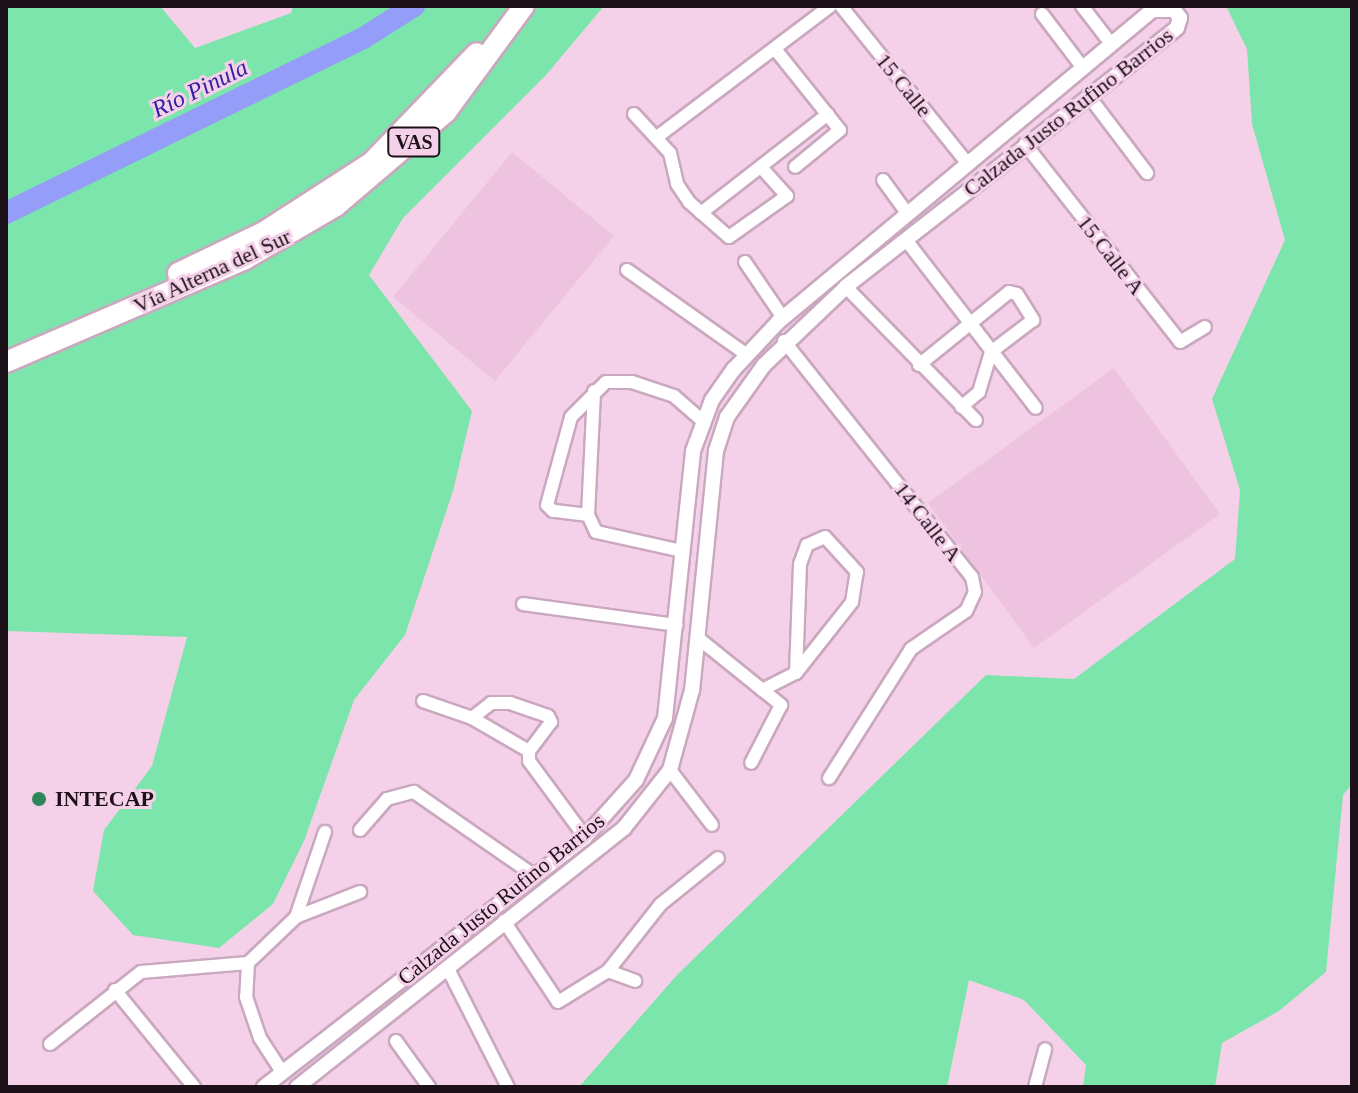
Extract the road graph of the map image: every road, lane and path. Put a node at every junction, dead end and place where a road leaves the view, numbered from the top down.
1 (509, 6) edge
2 (524, 6) edge
3 (830, 6) edge
4 (841, 6) edge
5 (1082, 6) edge
6 (1042, 14) dead end
7 (1112, 45) junction
8 (775, 49) junction
9 (1083, 68) junction
10 (1051, 95) junction
11 (1088, 95) junction
12 (1066, 112) junction
13 (634, 114) dead end
14 (828, 114) junction
15 (657, 137) junction
16 (1025, 144) junction
17 (968, 164) junction
18 (795, 167) dead end
19 (762, 168) junction
20 (1147, 173) dead end
21 (883, 180) dead end
22 (701, 213) junction
23 (907, 213) junction
24 (268, 238) junction
25 (906, 240) junction
26 (865, 248) junction
27 (241, 253) junction
28 (745, 262) dead end
29 (877, 263) junction
30 (627, 270) dead end
31 (846, 287) junction
32 (783, 318) junction
33 (969, 323) junction
34 (1205, 327) dead end
35 (784, 341) junction
36 (6, 349) edge
37 (991, 352) junction
38 (747, 355) junction
39 (6, 362) edge
40 (919, 365) junction
41 (594, 391) junction
42 (961, 407) junction
43 (1036, 408) dead end
44 (976, 420) dead end
45 (703, 421) junction
46 (688, 501) junction
47 (712, 505) junction
48 (588, 515) junction
49 (682, 551) junction
50 (523, 604) dead end
51 (677, 625) junction
52 (698, 638) junction
53 (796, 673) junction
54 (762, 690) junction
55 (423, 701) dead end
56 (472, 718) junction
57 (529, 751) junction
58 (751, 763) dead end
59 (670, 770) junction
60 (829, 778) dead end
61 (712, 825) dead end
62 (360, 830) dead end
63 (325, 832) dead end
64 (585, 837) junction
65 (565, 852) junction
66 (718, 858) dead end
67 (576, 867) junction
68 (535, 876) junction
69 (360, 892) dead end
70 (296, 917) junction
71 (504, 921) junction
72 (248, 963) junction
73 (447, 967) junction
74 (608, 971) junction
75 (635, 981) dead end
76 (115, 990) junction
77 (396, 1041) dead end
78 (50, 1044) dead end
79 (1045, 1049) dead end
80 (282, 1072) junction
81 (194, 1087) edge
82 (264, 1087) edge
83 (297, 1087) edge
84 (429, 1087) edge
85 (508, 1087) edge
86 (1035, 1087) edge

1 - 24 highway, Vía Alterna del Sur / VAS
2 - 24 highway, Vía Alterna del Sur / VAS
3 - 8 street
4 - 17 street, 15 Calle
5 - 7 street
6 - 9 street
7 - 9 street, Calzada Justo Rufino Barrios
7 - 11 street, Calzada Justo Rufino Barrios
8 - 14 street
8 - 15 street
9 - 10 street, Calzada Justo Rufino Barrios
10 - 12 street
10 - 17 street, Calzada Justo Rufino Barrios
11 - 12 street, Calzada Justo Rufino Barrios
11 - 20 street
12 - 16 street, Calzada Justo Rufino Barrios
13 - 15 street
14 - 18 street
14 - 19 street
15 - 22 street
16 - 25 street, Calzada Justo Rufino Barrios
16 - 34 street, 15 Calle A
17 - 23 street, Calzada Justo Rufino Barrios
19 - 22 street
19 - 22 street
21 - 23 street
23 - 26 street, Calzada Justo Rufino Barrios
24 - 27 highway, Vía Alterna del Sur / VAS
25 - 29 street, Calzada Justo Rufino Barrios
25 - 33 street
26 - 29 street
26 - 32 street, Calzada Justo Rufino Barrios
27 - 36 highway, Vía Alterna del Sur / VAS
27 - 39 highway, Vía Alterna del Sur / VAS
28 - 32 street
29 - 31 street, Calzada Justo Rufino Barrios
30 - 38 street
31 - 35 street, Calzada Justo Rufino Barrios
31 - 40 street
32 - 38 street, Calzada Justo Rufino Barrios
33 - 37 street
33 - 37 street
33 - 40 street
35 - 47 street, Calzada Justo Rufino Barrios
35 - 60 street, 14 Calle A
37 - 42 street
37 - 43 street
38 - 45 street, Calzada Justo Rufino Barrios
40 - 42 street
41 - 45 street
41 - 48 street
41 - 48 street
42 - 44 street
45 - 46 street, Calzada Justo Rufino Barrios
46 - 47 street
46 - 49 street, Calzada Justo Rufino Barrios
47 - 52 street, Calzada Justo Rufino Barrios
48 - 49 street
49 - 51 street, Calzada Justo Rufino Barrios
50 - 51 street
51 - 64 street, Calzada Justo Rufino Barrios
52 - 54 street
52 - 59 street, Calzada Justo Rufino Barrios
53 - 53 street
53 - 54 street
54 - 58 street
55 - 56 street
56 - 57 street
56 - 57 street
57 - 64 street
59 - 61 street
59 - 67 street, Calzada Justo Rufino Barrios
62 - 68 street
63 - 70 street
64 - 65 street, Calzada Justo Rufino Barrios
65 - 67 street
65 - 68 street, Calzada Justo Rufino Barrios
66 - 74 street
67 - 71 street, Calzada Justo Rufino Barrios
68 - 80 street, Calzada Justo Rufino Barrios
69 - 70 street
70 - 72 street
71 - 73 street, Calzada Justo Rufino Barrios
71 - 74 street
72 - 76 street
72 - 80 street
73 - 83 street, Calzada Justo Rufino Barrios
73 - 85 street
74 - 75 street
76 - 78 street
76 - 81 street
77 - 84 street
79 - 86 street
80 - 82 street, Calzada Justo Rufino Barrios

